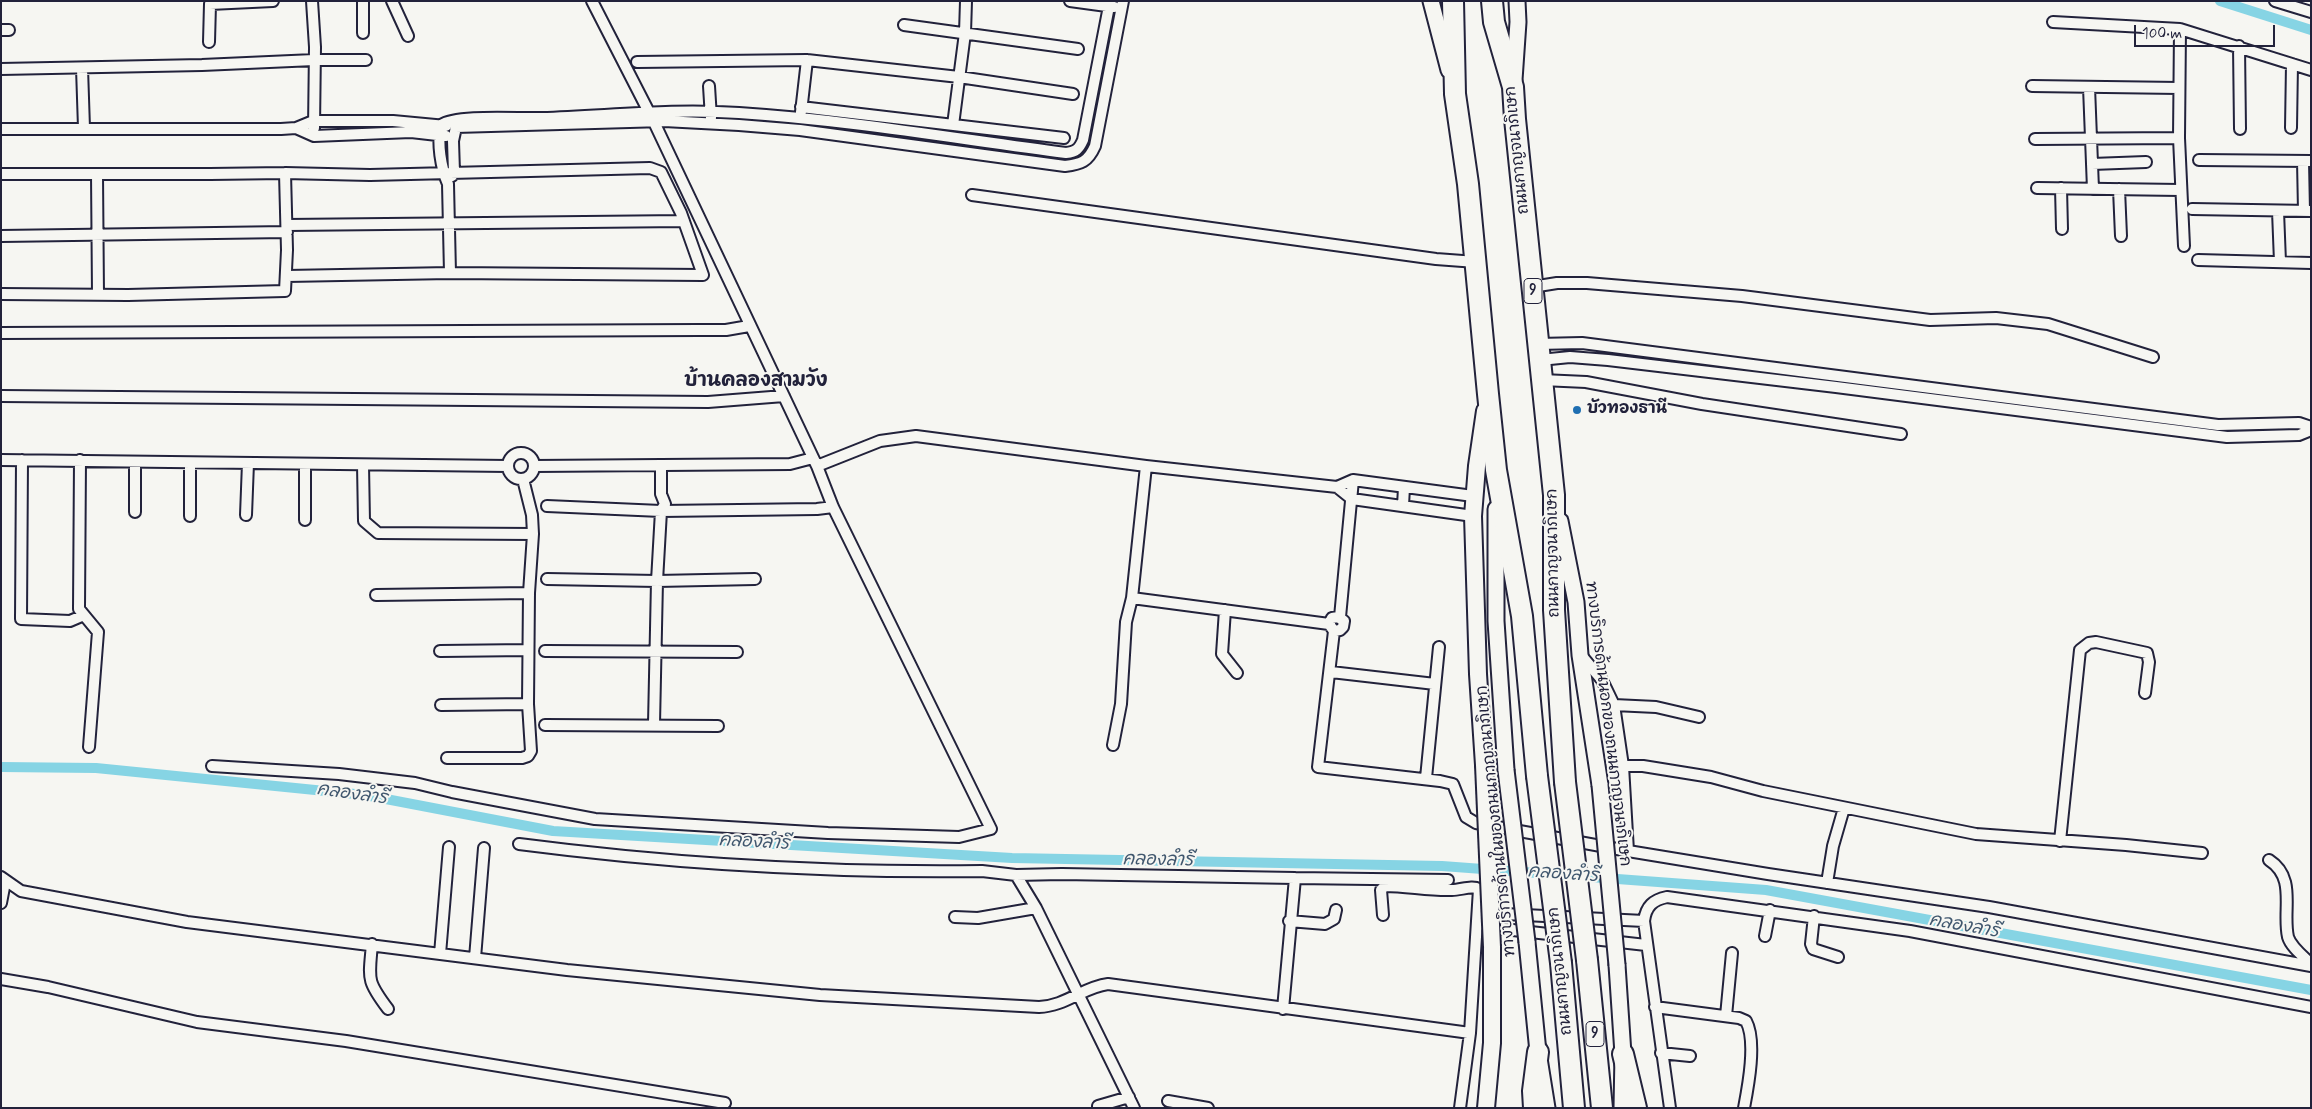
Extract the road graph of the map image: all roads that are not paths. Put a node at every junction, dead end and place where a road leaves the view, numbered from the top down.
1 (273, 1) edge
2 (312, 1) edge
3 (363, 1) edge
4 (392, 1) edge
5 (592, 1) edge
6 (966, 1) edge
7 (1070, 1) edge
8 (1431, 1) edge
9 (1453, 1) edge
10 (1492, 1) edge
11 (1517, 1) edge
12 (2275, 1) edge
13 (1109, 4) edge
14 (1123, 5) edge
15 (2308, 8) edge
16 (2053, 22) dead end
17 (904, 25) dead end
18 (2180, 29) junction
19 (362, 33) dead end
20 (965, 33) junction
21 (408, 36) dead end
22 (209, 42) dead end
23 (2238, 46) junction
24 (1078, 49) dead end
25 (314, 60) junction
26 (366, 60) dead end
27 (807, 60) junction
28 (637, 62) dead end
29 (2292, 64) junction
30 (82, 68) junction
31 (1, 69) edge
32 (2311, 70) edge
33 (959, 77) junction
34 (710, 86) dead end
35 (2032, 86) dead end
36 (1513, 87) junction
37 (2089, 87) junction
38 (2179, 88) junction
39 (1073, 94) dead end
40 (1455, 94) junction
41 (801, 107) junction
42 (648, 111) junction
43 (711, 112) junction
44 (801, 118) junction
45 (313, 121) junction
46 (654, 122) junction
47 (711, 124) junction
48 (952, 125) junction
49 (410, 127) junction
50 (84, 128) junction
51 (296, 128) junction
52 (2291, 128) dead end
53 (1, 129) edge
54 (440, 130) junction
55 (800, 130) junction
56 (2240, 130) dead end
57 (455, 132) junction
58 (314, 136) junction
59 (953, 138) junction
60 (1064, 138) dead end
61 (2179, 138) junction
62 (2035, 139) dead end
63 (2091, 139) junction
64 (951, 150) junction
65 (2198, 160) dead end
66 (2307, 161) edge
67 (2146, 162) dead end
68 (2092, 164) junction
69 (285, 172) junction
70 (443, 172) junction
71 (454, 172) junction
72 (1, 174) edge
73 (97, 174) junction
74 (448, 184) junction
75 (2037, 188) dead end
76 (2061, 188) junction
77 (2093, 189) junction
78 (2119, 189) junction
79 (2180, 190) junction
80 (972, 195) dead end
81 (2192, 209) dead end
82 (2278, 211) junction
83 (2307, 211) edge
84 (684, 222) junction
85 (449, 223) junction
86 (287, 229) junction
87 (2062, 229) dead end
88 (98, 235) junction
89 (1, 236) edge
90 (2121, 236) dead end
91 (2184, 246) dead end
92 (2198, 260) dead end
93 (1476, 262) junction
94 (2280, 262) junction
95 (2311, 263) edge
96 (450, 273) junction
97 (287, 276) junction
98 (1532, 286) junction
99 (1, 294) edge
100 (98, 295) junction
101 (749, 326) junction
102 (1, 333) edge
103 (1539, 352) junction
104 (2153, 357) dead end
105 (1542, 380) junction
106 (1488, 394) junction
107 (1, 396) edge
108 (784, 396) junction
109 (2311, 428) edge
110 (1901, 434) dead end
111 (1, 460) edge
112 (22, 460) junction
113 (80, 460) junction
114 (135, 462) junction
115 (815, 462) junction
116 (190, 463) junction
117 (248, 463) junction
118 (305, 464) junction
119 (362, 466) junction
120 (508, 466) junction
121 (534, 466) junction
122 (661, 466) junction
123 (1146, 466) junction
124 (1496, 470) junction
125 (523, 480) junction
126 (1354, 480) junction
127 (1336, 486) junction
128 (1404, 487) junction
129 (1554, 495) junction
130 (1473, 496) junction
131 (1352, 499) junction
132 (547, 506) dead end
133 (833, 506) junction
134 (1403, 506) junction
135 (661, 510) junction
136 (135, 512) dead end
137 (246, 515) dead end
138 (190, 516) dead end
139 (1473, 516) junction
140 (304, 520) dead end
141 (533, 534) junction
142 (547, 579) dead end
143 (755, 579) dead end
144 (657, 581) junction
145 (529, 592) junction
146 (376, 595) dead end
147 (1132, 598) junction
148 (1225, 610) junction
149 (84, 615) junction
150 (1332, 628) junction
151 (1439, 647) dead end
152 (528, 650) junction
153 (440, 651) dead end
154 (545, 651) dead end
155 (656, 651) junction
156 (736, 652) dead end
157 (1580, 655) junction
158 (1331, 672) junction
159 (1237, 673) dead end
160 (1434, 684) junction
161 (2145, 693) dead end
162 (528, 704) junction
163 (441, 705) dead end
164 (1614, 705) junction
165 (1699, 717) dead end
166 (654, 724) junction
167 (545, 725) dead end
168 (718, 726) dead end
169 (1113, 745) dead end
170 (88, 747) dead end
171 (447, 758) dead end
172 (212, 766) dead end
173 (1623, 766) junction
174 (1426, 778) junction
175 (1844, 808) junction
176 (2060, 841) junction
177 (519, 844) dead end
178 (449, 847) dead end
179 (484, 848) dead end
180 (1632, 851) junction
181 (2202, 853) dead end
182 (2269, 860) dead end
183 (1016, 875) junction
184 (1294, 878) junction
185 (3, 880) edge
186 (1448, 880) dead end
187 (1827, 883) junction
188 (1, 903) edge
189 (1036, 908) junction
190 (1336, 910) dead end
191 (1770, 910) junction
192 (1479, 913) junction
193 (1383, 915) dead end
194 (1814, 916) junction
195 (955, 917) dead end
196 (1289, 921) junction
197 (1644, 921) junction
198 (1478, 926) junction
199 (1764, 936) dead end
200 (372, 944) junction
201 (1646, 946) junction
202 (1732, 953) dead end
203 (440, 954) junction
204 (1838, 957) dead end
205 (474, 958) junction
206 (2311, 965) edge
207 (1, 979) edge
208 (1077, 996) junction
209 (1655, 1007) junction
210 (2311, 1007) edge
211 (388, 1009) dead end
212 (1283, 1009) junction
213 (1726, 1016) junction
214 (1470, 1033) junction
215 (1492, 1044) junction
216 (1538, 1052) junction
217 (1661, 1053) junction
218 (1623, 1054) junction
219 (1690, 1056) dead end
220 (1122, 1099) junction
221 (1168, 1101) dead end
222 (724, 1103) dead end
223 (1098, 1106) dead end
224 (1134, 1108) edge
225 (1208, 1108) edge
226 (1460, 1108) edge
227 (1475, 1108) edge
228 (1486, 1108) edge
229 (1534, 1108) edge
230 (1547, 1108) edge
231 (1574, 1108) edge
232 (1602, 1108) edge
233 (1622, 1108) edge
234 (1636, 1108) edge
235 (1670, 1108) edge
236 (1744, 1108) edge

1 - 22 street
2 - 25 street
3 - 19 street
4 - 21 street
5 - 42 street
6 - 20 street
7 - 13 street
8 - 40 main road
9 - 40 highway, ถนนกาญจนาภิเษก / 9
10 - 36 highway, ถนนกาญจนาภิเษก / 9
11 - 36 main road
12 - 15 street
13 - 14 street
13 - 59 street
14 - 64 street
16 - 18 street
17 - 20 street
18 - 23 street
18 - 38 street
20 - 24 street
20 - 33 street
23 - 29 street
23 - 56 street
25 - 26 street
25 - 30 street
25 - 45 street
27 - 28 street
27 - 33 street
27 - 41 street
29 - 32 street
29 - 52 street
30 - 31 street
30 - 50 street
33 - 39 street
33 - 48 street
34 - 43 street
35 - 37 street
36 - 98 highway, ถนนกาญจนาภิเษก / 9
37 - 38 street
37 - 63 street
38 - 61 street
40 - 93 highway, ถนนกาญจนาภิเษก / 9
41 - 44 street
41 - 48 street
42 - 43 street
42 - 46 street
42 - 54 street
43 - 44 street
43 - 47 street
44 - 55 street
44 - 59 street
45 - 49 street
45 - 51 street
45 - 58 street
46 - 47 street
46 - 57 street
46 - 101 street
47 - 55 street
48 - 60 street
49 - 54 street
49 - 58 street
50 - 51 street
50 - 53 street
51 - 58 street
54 - 57 street
54 - 70 street
55 - 64 street
57 - 71 street
59 - 64 street
61 - 63 street
61 - 79 street
62 - 63 street
63 - 68 street
65 - 66 street
66 - 83 street
67 - 68 street
68 - 77 street
69 - 70 street
69 - 73 street
69 - 86 street
70 - 71 street
70 - 74 street
71 - 74 street
71 - 84 street
72 - 73 street
73 - 88 street
74 - 85 street
75 - 76 street
76 - 77 street
76 - 87 street
77 - 78 street
78 - 79 street
78 - 90 street
79 - 91 street
80 - 93 street
81 - 82 street
82 - 83 street
82 - 94 street
84 - 85 street
84 - 96 street
85 - 86 street
85 - 96 street
86 - 88 street
86 - 97 street
88 - 89 street
88 - 100 street
92 - 94 street
93 - 106 highway, ถนนกาญจนาภิเษก / 9
94 - 95 street
96 - 97 street
97 - 100 street
98 - 103 highway, ถนนกาญจนาภิเษก / 9
98 - 104 street
99 - 100 street
101 - 102 street
101 - 108 street
103 - 105 highway, ถนนกาญจนาภิเษก / 9
103 - 109 street
103 - 109 street
105 - 110 street
105 - 129 highway, ถนนกาญจนาภิเษก / 9
106 - 124 highway, ถนนกาญจนาภิเษก / 9
106 - 130 main road
107 - 108 street
108 - 115 street
111 - 112 street
112 - 113 street
112 - 149 street
113 - 114 street
113 - 149 street
114 - 116 street
114 - 136 street
115 - 122 street
115 - 123 street
115 - 133 street
116 - 117 street
116 - 138 street
117 - 118 street
117 - 137 street
118 - 119 street
118 - 140 street
119 - 120 street
119 - 141 street
120 - 121 street
120 - 125 street
121 - 122 street
121 - 125 street
122 - 135 street
123 - 127 street
123 - 147 street
124 - 216 main road, ทางบริการด้านในของถนนกาญจนาภิเษก, bridge
124 - 231 highway, ถนนกาญจนาภิเษก / 9, bridge
125 - 141 street
126 - 127 street
126 - 128 street
126 - 131 street
127 - 131 street
128 - 130 street
128 - 134 street
129 - 157 main road, ทางบริการด้านนอกของถนนกาญจนาภิเษก
129 - 232 highway, ถนนกาญจนาภิเษก / 9, bridge
130 - 139 main road
131 - 134 street
131 - 150 street
132 - 135 street
133 - 135 street
133 - 172 street
134 - 139 street
135 - 144 street
139 - 215 main road, bridge
141 - 145 street
142 - 144 street
143 - 144 street
144 - 155 street
145 - 146 street
145 - 152 street
147 - 148 street
147 - 169 street
148 - 150 street
148 - 159 street
149 - 170 street
150 - 158 street
151 - 160 street
152 - 153 street
152 - 162 street
154 - 155 street
155 - 156 street
155 - 166 street
157 - 164 street
157 - 218 main road, ทางบริการด้านนอกของถนนกาญจนาภิเษก, bridge
158 - 160 street
158 - 174 street
160 - 174 street
161 - 176 street
162 - 163 street
162 - 171 street
164 - 165 street
164 - 173 street
166 - 167 street
166 - 168 street
173 - 175 street
173 - 180 street
174 - 180 street
175 - 176 street
175 - 187 street
176 - 181 street
177 - 183 street
178 - 203 street
179 - 205 street
180 - 187 street
182 - 206 street
183 - 184 street
183 - 189 street
184 - 186 street
184 - 196 street
185 - 188 street
185 - 200 street
187 - 206 street
189 - 195 street
189 - 208 street
190 - 196 street
191 - 194 street
191 - 197 street
191 - 199 street
192 - 193 street
192 - 197 street
192 - 198 street
194 - 204 street
194 - 210 street
196 - 212 street
197 - 201 street
198 - 201 street
198 - 214 street
200 - 203 street
200 - 211 street
201 - 209 street
202 - 213 street
203 - 205 street
205 - 208 street
207 - 222 street
208 - 212 street
208 - 220 street
209 - 213 street
209 - 217 street
212 - 214 street
213 - 236 street
214 - 226 street
215 - 227 main road
215 - 228 main road
216 - 229 highway
216 - 230 main road, ทางบริการด้านในของถนนกาญจนาภิเษก
217 - 219 street
217 - 235 street
218 - 233 main road, ทางบริการด้านนอกของถนนกาญจนาภิเษก
218 - 234 highway
220 - 223 street
220 - 224 street
221 - 225 street

